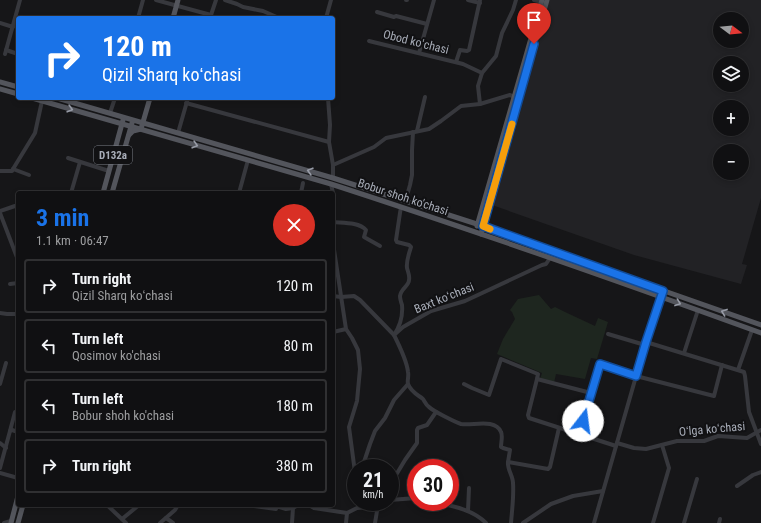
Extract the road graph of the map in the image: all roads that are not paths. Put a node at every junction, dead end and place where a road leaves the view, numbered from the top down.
1 (20, 0) edge
2 (143, 0) edge
3 (156, 0) edge
4 (178, 0) edge
5 (216, 0) edge
6 (225, 0) edge
7 (331, 0) edge
8 (434, 0) edge
9 (468, 0) edge
10 (516, 0) edge
11 (534, 0) edge
12 (547, 0) edge
13 (541, 1) edge
14 (480, 2) edge
15 (176, 6) junction
16 (377, 12) dead end
17 (139, 16) edge
18 (174, 16) edge
19 (211, 16) edge
20 (274, 16) edge
21 (327, 16) edge
22 (0, 23) edge
23 (427, 24) junction
24 (12, 27) junction
25 (369, 41) dead end
26 (419, 53) junction
27 (16, 54) edge
28 (456, 62) junction
29 (482, 73) junction
30 (0, 82) edge
31 (16, 86) edge
32 (0, 89) edge
33 (15, 93) edge
34 (425, 97) dead end
35 (39, 100) edge
36 (64, 100) edge
37 (114, 100) edge
38 (149, 100) edge
39 (187, 100) edge
40 (328, 100) edge
41 (42, 101) junction
42 (515, 101) junction
43 (186, 103) junction
44 (480, 104) junction
45 (110, 113) junction
46 (124, 117) junction
47 (133, 120) junction
48 (143, 123) junction
49 (122, 124) junction
50 (131, 126) junction
51 (141, 129) junction
52 (120, 132) junction
53 (415, 132) junction
54 (178, 133) junction
55 (129, 135) junction
56 (329, 142) junction
57 (68, 158) dead end
58 (248, 160) junction
59 (80, 162) junction
60 (333, 165) junction
61 (13, 169) junction
62 (0, 171) edge
63 (109, 171) junction
64 (29, 175) dead end
65 (333, 178) junction
66 (303, 183) dead end
67 (331, 184) junction
68 (72, 191) edge
69 (104, 191) edge
70 (113, 191) edge
71 (240, 191) edge
72 (301, 191) edge
73 (333, 191) edge
74 (402, 199) junction
75 (15, 206) dead end
76 (401, 207) junction
77 (0, 212) edge
78 (335, 222) edge
79 (480, 225) junction
80 (478, 233) junction
81 (380, 246) dead end
82 (16, 255) edge
83 (335, 256) edge
84 (550, 258) junction
85 (16, 283) edge
86 (10, 284) dead end
87 (663, 291) junction
88 (335, 296) edge
89 (341, 297) junction
90 (661, 297) junction
91 (698, 310) junction
92 (0, 313) edge
93 (16, 314) edge
94 (761, 325) edge
95 (346, 329) junction
96 (752, 330) junction
97 (335, 332) edge
98 (761, 333) edge
99 (608, 334) dead end
100 (394, 335) junction
101 (646, 343) junction
102 (684, 353) junction
103 (6, 363) dead end
104 (722, 365) junction
105 (738, 370) junction
106 (636, 376) junction
107 (537, 379) junction
108 (0, 384) edge
109 (408, 384) junction
110 (464, 384) dead end
111 (591, 393) junction
112 (15, 412) dead end
113 (436, 412) junction
114 (559, 428) junction
115 (10, 431) junction
116 (16, 431) edge
117 (759, 431) edge
118 (579, 435) junction
119 (0, 443) edge
120 (617, 444) junction
121 (761, 444) edge
122 (662, 445) junction
123 (6, 448) junction
124 (353, 459) edge
125 (365, 459) edge
126 (508, 462) junction
127 (0, 468) edge
128 (399, 469) edge
129 (761, 472) edge
130 (0, 473) edge
131 (16, 477) edge
132 (697, 479) dead end
133 (737, 486) dead end
134 (469, 488) dead end
135 (603, 491) junction
136 (16, 503) edge
137 (22, 507) edge
138 (109, 507) edge
139 (137, 507) edge
140 (177, 507) edge
141 (261, 507) edge
142 (276, 507) edge
143 (279, 507) edge
144 (312, 507) edge
145 (293, 508) joint
146 (459, 508) edge
147 (353, 511) edge
148 (377, 511) edge
149 (468, 511) junction
150 (347, 513) junction
151 (166, 518) junction
152 (122, 519) junction
153 (11, 522) edge
154 (4, 523) edge
155 (18, 523) edge
156 (126, 523) edge
157 (160, 523) edge
158 (173, 523) edge
159 (292, 523) edge
160 (346, 523) edge
161 (375, 523) edge
162 (486, 523) edge
163 (511, 523) edge
164 (523, 523) edge
165 (594, 523) edge
166 (653, 523) edge
167 (684, 523) edge

1 - 24 street
2 - 17 street
3 - 15 street
4 - 15 main road
5 - 19 street
6 - 20 street
7 - 21 street
8 - 23 street
9 - 14 street
10 - 29 street
11 - 13 street
12 - 42 main road
13 - 42 main road
14 - 28 street, Obod koʻchasi
15 - 18 main road
15 - 19 street
16 - 23 street
22 - 24 street
23 - 26 street
24 - 27 street
25 - 26 street, Obod koʻchasi
26 - 28 street, Obod koʻchasi
28 - 29 street
29 - 44 street
30 - 31 main road
31 - 33 main road
32 - 33 main road
34 - 53 street
35 - 41 main road, Bobur shoh ko'chasi
36 - 45 main road, Bobur shoh ko'chasi
37 - 45 street
38 - 48 main road
39 - 43 street
40 - 56 street
41 -> 49 main road, Bobur shoh ko'chasi
41 - 61 street
42 - 44 street
42 - 79 main road
43 - 54 street
43 - 56 street
44 - 53 street
45 - 46 main road, Bobur shoh ko'chasi
46 - 47 main road, Bobur shoh ko'chasi
46 - 49 main road, D132a
47 - 48 main road, Bobur shoh ko'chasi
47 - 50 main road, D132a
48 - 50 main road
48 - 51 main road
48 - 54 main road, Bobur shoh ko'chasi
49 - 50 main road, Bobur shoh ko'chasi
49 - 52 main road, D132a
50 - 51 main road, Bobur shoh ko'chasi
50 - 52 main road
50 - 55 main road, D132a
51 - 55 main road
51 -> 58 main road, Bobur shoh ko'chasi
52 - 63 main road, D132a
53 - 60 street
53 - 74 street
65 -> 54 main road, Bobur shoh ko'chasi
55 - 70 main road, D132a
56 - 60 street
57 - 59 street
58 - 67 main road, Bobur shoh ko'chasi
58 - 71 street
59 - 63 street
59 - 68 street
60 - 65 street
61 - 62 street
61 - 64 street
63 - 69 main road, D132a
65 - 74 main road, Bobur shoh ko'chasi
66 - 72 street
67 - 73 street
67 - 76 main road, Bobur shoh ko'chasi
74 - 79 main road, Bobur shoh ko'chasi
75 - 77 street
76 - 80 main road, Bobur shoh ko'chasi
76 - 100 street
77 - 82 street
78 - 81 street
79 - 80 main road
79 - 87 main road, Bobur shoh ko'chasi
80 - 84 main road, Bobur shoh ko'chasi
83 - 89 street
84 - 90 main road, Bobur shoh ko'chasi
84 - 100 street, Baxt koʻchasi
85 - 86 street
87 - 90 street
94 -> 87 main road, Bobur shoh ko'chasi
88 - 89 street
89 - 95 street
89 - 100 street
90 -> 91 main road, Bobur shoh ko'chasi
90 - 101 street
91 - 96 main road, Bobur shoh ko'chasi
91 - 102 street
92 - 93 street
95 - 97 street
95 - 124 street
96 - 98 main road, Bobur shoh ko'chasi
96 - 105 street
99 - 101 street
100 - 109 street
101 - 102 street
101 - 106 street
102 - 104 street
103 - 108 street
104 - 105 street
104 - 106 street
105 - 117 street
106 - 111 street
106 - 120 street
107 - 110 street
107 - 111 street
107 - 114 street, Oʻlga koʻchasi
109 - 113 street
109 - 125 street
111 - 118 street
112 - 115 street
113 - 126 street
113 - 128 street
114 - 118 street, Oʻlga koʻchasi
114 - 126 street
115 - 116 street
115 - 123 street
117 - 121 street
117 - 122 street, Oʻlga koʻchasi
118 - 120 street, Oʻlga koʻchasi
119 - 123 street
120 - 122 street, Oʻlga koʻchasi
120 - 135 street
122 - 166 street
123 - 127 street
126 - 163 street
129 - 133 street
130 - 131 street
132 - 167 street
134 - 149 street
135 - 164 street
135 - 165 street
136 - 153 main road
137 - 155 main road
138 - 152 street
139 - 152 street
140 - 151 street
141 - 142 street
143 - 145 street
144 - 150 street
145 - 159 street
146 - 149 street
147 - 150 street
148 - 161 street
149 - 162 street
150 - 160 street
151 - 157 street
151 - 158 street
152 - 156 street
153 - 154 street
153 - 155 main road

